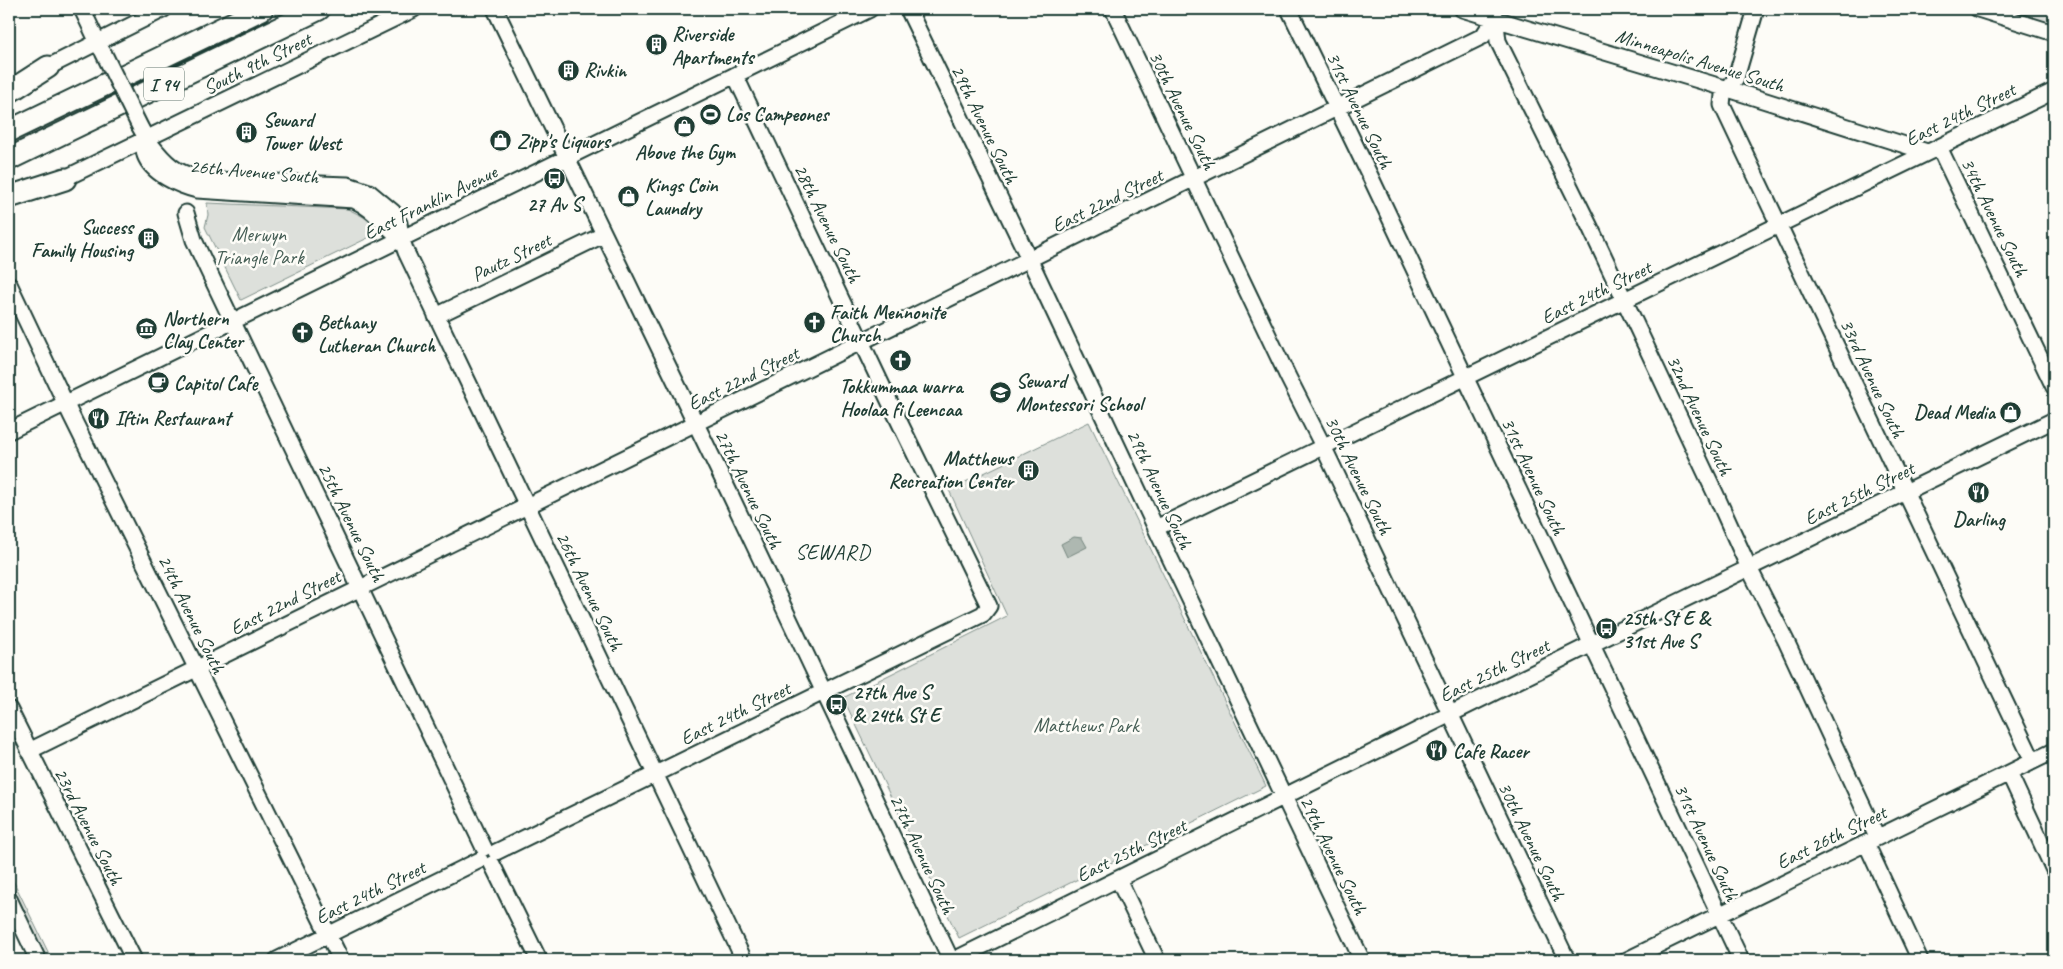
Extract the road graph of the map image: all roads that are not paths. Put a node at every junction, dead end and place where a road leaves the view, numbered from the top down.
1 (82, 9) edge
2 (164, 9) edge
3 (262, 9) edge
4 (319, 9) edge
5 (414, 9) edge
6 (495, 9) edge
7 (870, 9) edge
8 (908, 9) edge
9 (1113, 9) edge
10 (1289, 9) edge
11 (1462, 9) edge
12 (1756, 9) edge
13 (1978, 9) edge
14 (1495, 14) edge
15 (2054, 33) edge
16 (100, 46) junction
17 (48, 67) junction
18 (735, 75) junction
19 (9, 85) edge
20 (1728, 89) junction
21 (2054, 90) edge
22 (9, 92) edge
23 (1337, 109) junction
24 (9, 132) edge
25 (143, 133) junction
26 (1933, 149) junction
27 (567, 157) junction
28 (9, 159) edge
29 (65, 179) junction
30 (1194, 180) junction
31 (9, 197) edge
32 (9, 205) edge
33 (186, 213) dead end
34 (1778, 225) junction
35 (603, 235) junction
36 (400, 238) junction
37 (1030, 260) junction
38 (9, 284) edge
39 (1624, 300) junction
40 (436, 316) junction
41 (232, 322) junction
42 (862, 342) junction
43 (1465, 378) junction
44 (2054, 386) edge
45 (66, 403) junction
46 (2054, 420) edge
47 (695, 424) junction
48 (9, 431) edge
49 (1323, 446) junction
50 (1905, 492) junction
51 (527, 506) junction
52 (1156, 528) junction
53 (1749, 568) junction
54 (360, 587) junction
55 (989, 606) joint
56 (1592, 644) junction
57 (196, 668) junction
58 (823, 692) junction
59 (9, 709) edge
60 (1449, 715) junction
61 (29, 751) junction
62 (2054, 751) edge
63 (2033, 761) junction
64 (2009, 773) junction
65 (655, 775) junction
66 (1284, 797) junction
67 (1871, 840) junction
68 (488, 856) junction
69 (2054, 870) edge
70 (1118, 879) junction
71 (9, 899) edge
72 (1720, 914) junction
73 (328, 935) junction
74 (38, 960) edge
75 (134, 960) edge
76 (277, 960) edge
77 (341, 960) edge
78 (539, 960) edge
79 (744, 960) edge
80 (953, 960) edge
81 (1157, 960) edge
82 (1362, 960) edge
83 (1566, 960) edge
84 (1627, 960) edge
85 (1741, 960) edge
86 (1920, 960) edge

1 - 16 street
2 - 16 street
3 - 24 highway, I 94
4 - 28 highway, I 94
5 - 25 street, South 9th Street
6 - 27 street, 27th Avenue South
7 - 18 street, East Franklin Avenue
8 - 37 street, 29th Avenue South
9 - 30 street, 30th Avenue South
10 - 23 street, 31st Avenue South
11 - 14 street, Minneapolis Avenue South
12 - 20 street, 33rd Avenue South
13 - 15 street
14 - 20 street, Minneapolis Avenue South
14 - 23 street, East 22nd Street
14 - 39 street, 32nd Avenue South
16 - 17 street
16 - 25 street, bridge
17 - 19 street
17 - 22 highway
18 - 27 street, East Franklin Avenue
18 - 42 street, 28th Avenue South
20 - 26 street, Minneapolis Avenue South
20 - 34 street, 33rd Avenue South
21 - 26 street, East 24th Street
23 - 30 street, East 22nd Street
23 - 43 street, 31st Avenue South
25 - 29 street, South 9th Street
25 - 36 street, 26th Avenue South
26 - 34 street, East 24th Street
26 - 44 street, 34th Avenue South
27 - 35 street, 27th Avenue South
27 - 36 street, East Franklin Avenue
29 - 31 highway
29 - 32 street, South 9th Street
30 - 37 street, East 22nd Street
30 - 49 street, 30th Avenue South
33 - 41 street, 25th Avenue South
34 - 39 street, East 24th Street
34 - 50 street, 33rd Avenue South
35 - 40 street, Pautz Street
35 - 47 street, 27th Avenue South
36 - 40 street, 26th Avenue South
36 - 41 street, East Franklin Avenue
37 - 42 street, East 22nd Street
37 - 52 street, 29th Avenue South
38 - 45 street, 24th Avenue South
39 - 43 street, East 24th Street
39 - 53 street, 32nd Avenue South
40 - 51 street, 26th Avenue South
41 - 45 street, East Franklin Avenue
41 - 54 street, 25th Avenue South
42 - 47 street, East 22nd Street
42 - 55 street, 28th Avenue South
43 - 49 street, East 24th Street
43 - 56 street, 31st Avenue South
45 - 48 street, East Franklin Avenue
45 - 57 street, 24th Avenue South
46 - 50 street, East 25th Street
47 - 51 street, East 22nd Street
47 - 58 street, 27th Avenue South
49 - 52 street, East 24th Street
49 - 60 street, 30th Avenue South
50 - 53 street, East 25th Street
50 - 63 street, 33rd Avenue South
51 - 54 street, East 22nd Street
51 - 65 street, 26th Avenue South
52 - 66 street, 29th Avenue South
53 - 56 street, East 25th Street
53 - 67 street, 32nd Avenue South
54 - 57 street, East 22nd Street
54 - 68 street, 25th Avenue South
55 - 58 street, East 24th Street
56 - 60 street, East 25th Street
56 - 72 street, 31st Avenue South
57 - 61 street, East 22nd Street
57 - 73 street, 24th Avenue South
58 - 65 street, East 24th Street
58 - 80 street, 27th Avenue South
59 - 61 street, 23rd Avenue South
60 - 66 street, East 25th Street
60 - 83 street, 30th Avenue South
61 - 75 street, 23rd Avenue South
62 - 63 street, East 26th Street
63 - 64 street, East 26th Street
64 - 67 street, East 26th Street
64 - 69 street
65 - 68 street, East 24th Street
65 - 79 street, 26th Avenue South
66 - 70 street, East 25th Street
66 - 82 street, 29th Avenue South
67 - 72 street, East 26th Street
67 - 86 street, 32nd Avenue South
68 - 73 street, East 24th Street
68 - 78 street, 25th Avenue South
70 - 80 street, East 25th Street
70 - 81 street
71 - 74 street
72 - 84 street, East 26th Street
72 - 85 street, 31st Avenue South
73 - 76 street, East 24th Street
73 - 77 street, 24th Avenue South

